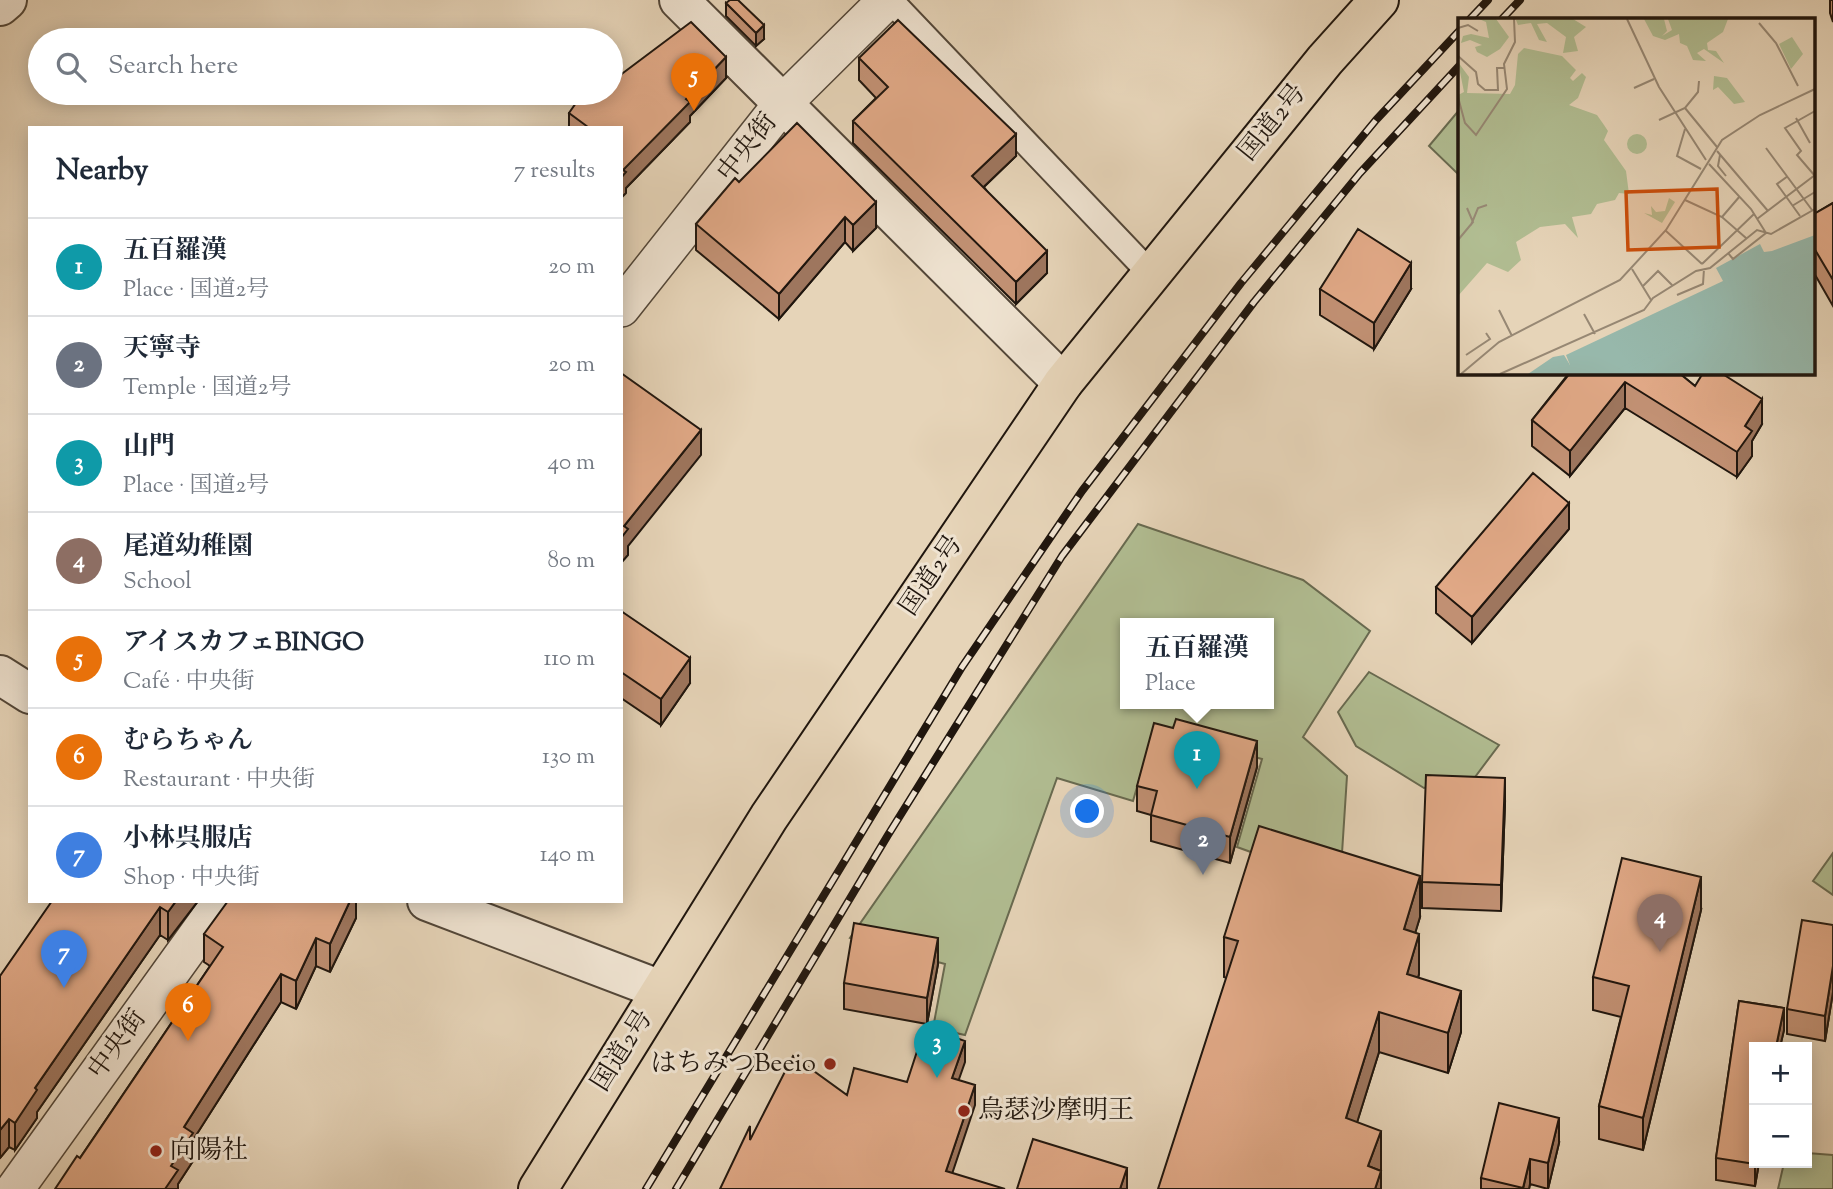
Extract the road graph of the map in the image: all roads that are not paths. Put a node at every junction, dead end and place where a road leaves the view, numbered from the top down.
1 (7, 0) edge
2 (679, 0) edge
3 (889, 0) edge
4 (1379, 0) edge
5 (0, 6) edge
6 (783, 103) junction
7 (1150, 273) junction
8 (623, 305) edge
9 (1063, 383) junction
10 (0, 675) edge
11 (28, 693) edge
12 (221, 903) edge
13 (432, 903) edge
14 (661, 990) junction
15 (15, 1189) edge
16 (538, 1189) edge

1 - 5 street
2 - 6 street
3 - 6 street, 中央街
3 - 7 lane
4 - 7 highway, 国道2号
6 - 8 street, 中央街
6 - 9 street
7 - 9 highway, 国道2号
9 - 14 highway, 国道2号
10 - 11 street
12 - 15 street, 中央街
13 - 14 street
14 - 16 highway, 国道2号

